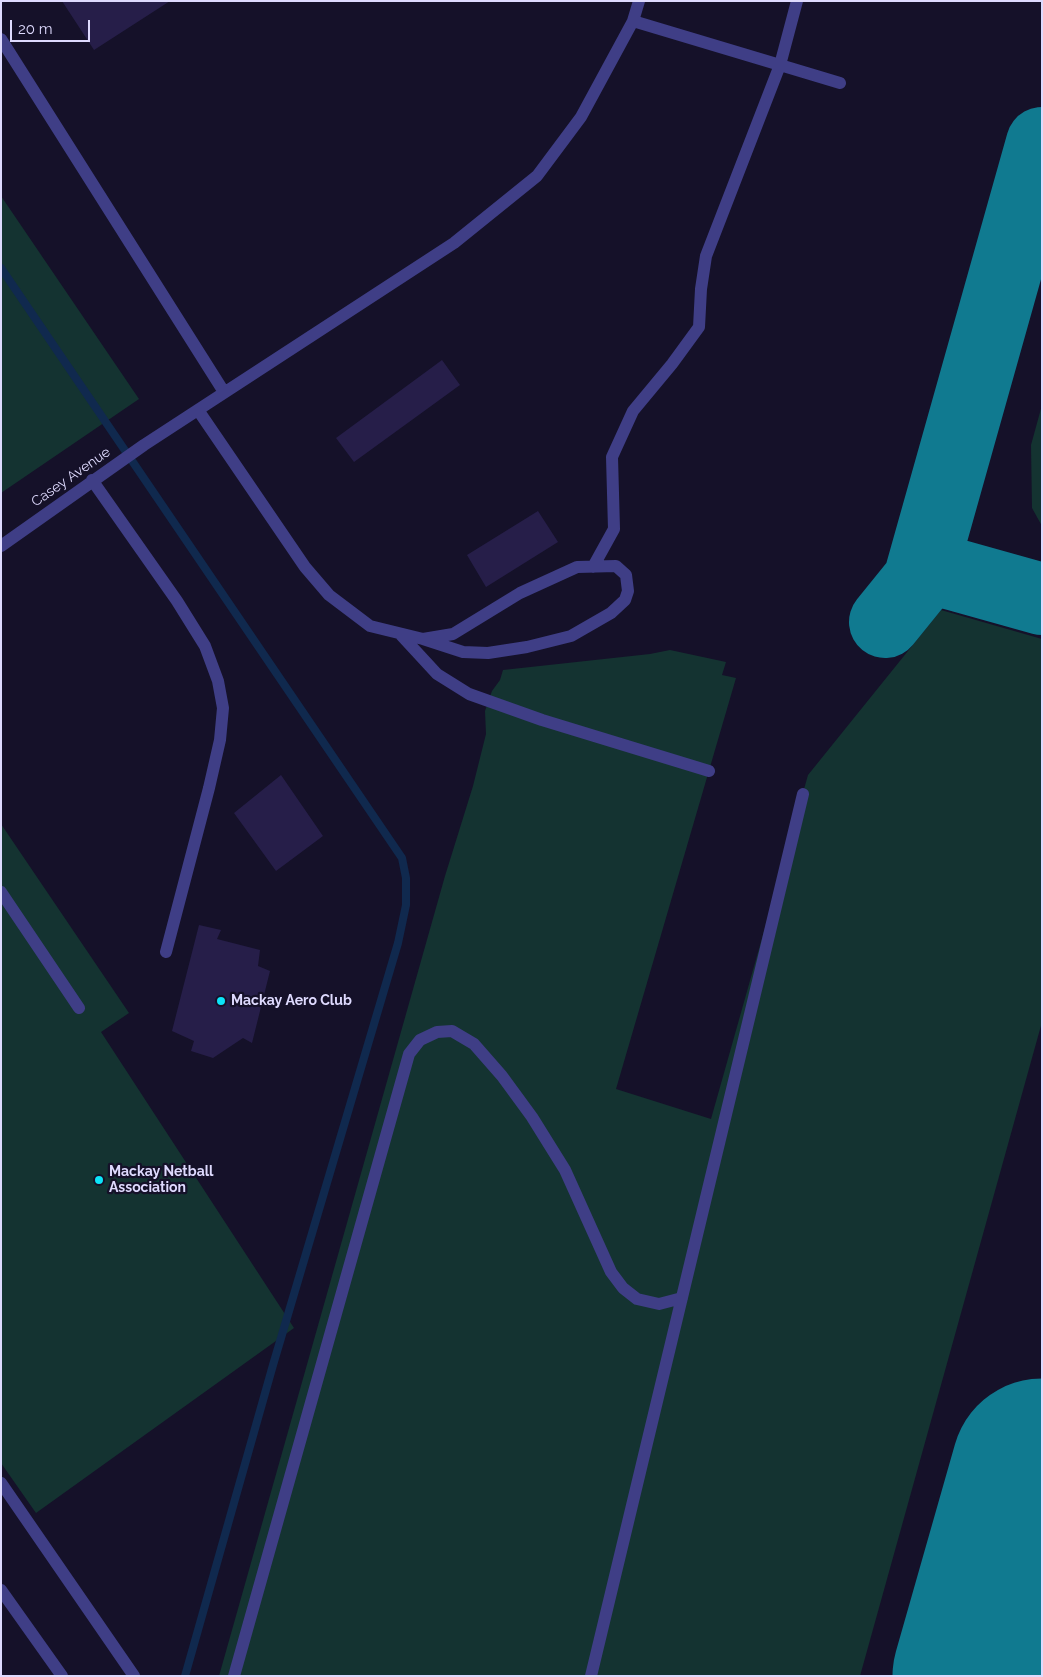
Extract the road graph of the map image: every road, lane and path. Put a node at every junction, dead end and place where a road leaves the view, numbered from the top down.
1 (639, 1) edge
2 (797, 1) edge
3 (634, 20) junction
4 (1, 39) edge
5 (780, 65) junction
6 (840, 83) dead end
7 (224, 392) junction
8 (198, 410) junction
9 (92, 480) junction
10 (1, 546) edge
11 (593, 567) junction
12 (401, 635) junction
13 (423, 639) junction
14 (709, 771) dead end
15 (803, 794) dead end
16 (1, 892) edge
17 (166, 952) dead end
18 (79, 1008) dead end
19 (682, 1298) junction
20 (1, 1483) edge
21 (1, 1590) edge
22 (62, 1676) edge
23 (134, 1676) edge
24 (234, 1676) edge
25 (591, 1676) edge

1 - 3 street, Casey Avenue
2 - 5 street
3 - 5 street
3 - 7 street, Casey Avenue
4 - 7 street
5 - 6 street
5 - 11 street
7 - 8 street, Casey Avenue
8 - 9 street, Casey Avenue
8 - 12 street
9 - 10 street, Casey Avenue
9 - 17 street
11 - 13 street
11 - 13 street
12 - 13 street
12 - 14 street
15 - 19 street
16 - 18 street
19 - 24 street
19 - 25 street
20 - 23 street
21 - 22 street

